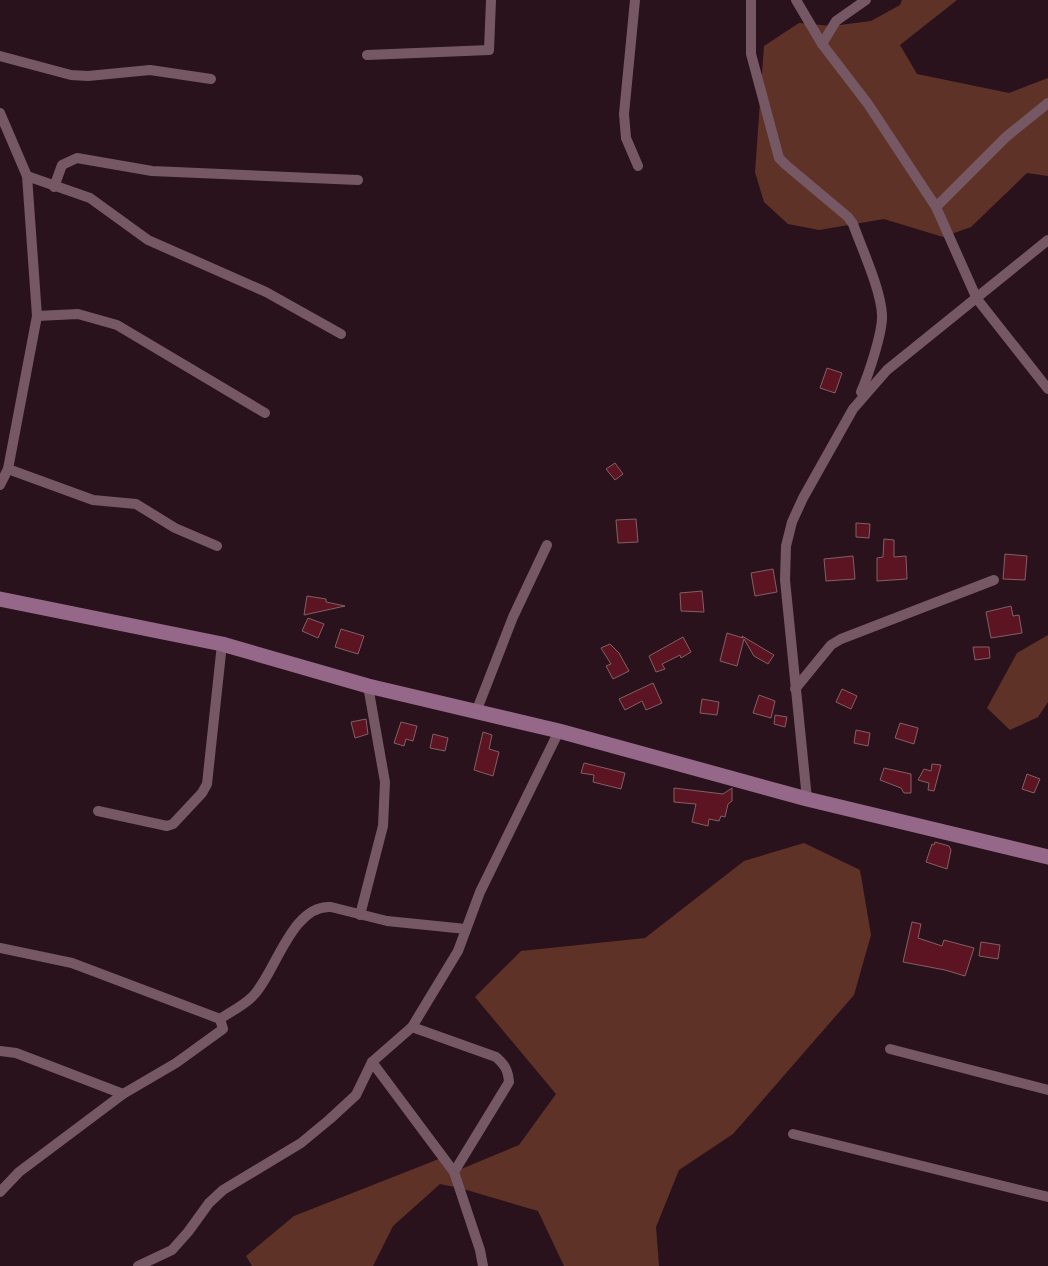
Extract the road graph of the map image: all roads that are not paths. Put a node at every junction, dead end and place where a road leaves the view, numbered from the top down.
1 (490, 0) edge
2 (635, 0) edge
3 (751, 0) edge
4 (796, 0) edge
5 (866, 0) edge
6 (822, 44) junction
7 (367, 55) dead end
8 (0, 56) edge
9 (211, 78) dead end
10 (1048, 103) edge
11 (0, 113) edge
12 (638, 166) dead end
13 (27, 176) junction
14 (358, 180) dead end
15 (54, 187) junction
16 (936, 207) junction
17 (1048, 240) edge
18 (977, 299) junction
19 (37, 316) junction
20 (341, 334) dead end
21 (1048, 389) edge
22 (853, 409) junction
23 (265, 413) dead end
24 (8, 469) junction
25 (0, 485) edge
26 (547, 545) dead end
27 (217, 546) dead end
28 (994, 580) dead end
29 (0, 599) edge
30 (222, 644) junction
31 (368, 686) junction
32 (795, 689) junction
33 (476, 712) junction
34 (559, 731) junction
35 (806, 799) junction
36 (98, 811) dead end
37 (1048, 857) edge
38 (360, 915) junction
39 (466, 929) junction
40 (0, 948) edge
41 (220, 1019) junction
42 (412, 1027) junction
43 (890, 1049) dead end
44 (0, 1051) edge
45 (372, 1062) junction
46 (1048, 1090) edge
47 (123, 1094) junction
48 (793, 1134) dead end
49 (454, 1172) junction
50 (0, 1192) edge
51 (1048, 1197) edge
52 (138, 1266) edge
53 (483, 1266) edge

1 - 7 street
2 - 12 street
3 - 22 street
4 - 6 street
5 - 6 street
6 - 16 street
8 - 9 street
10 - 16 street
11 - 13 street
13 - 15 street
13 - 19 street
14 - 15 street
15 - 20 street
16 - 18 street
17 - 18 street
18 - 21 street
18 - 22 street
19 - 23 street
19 - 24 street
22 - 32 street
24 - 25 street
24 - 27 street
26 - 33 street
28 - 32 street
29 - 30 main road
30 - 31 main road
30 - 36 street
31 - 33 main road
31 - 38 street
32 - 35 street
33 - 34 main road
34 - 35 main road
34 - 39 street
35 - 37 main road
38 - 39 street
38 - 41 street
39 - 42 street
40 - 41 street
41 - 47 street
42 - 45 street
42 - 49 street
43 - 46 street
44 - 47 street
45 - 49 street
45 - 52 street
47 - 50 street
48 - 51 street
49 - 53 street

